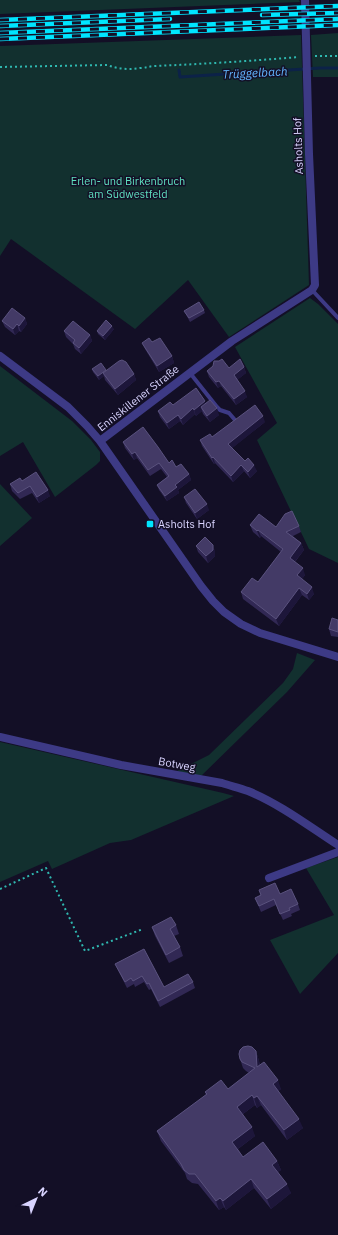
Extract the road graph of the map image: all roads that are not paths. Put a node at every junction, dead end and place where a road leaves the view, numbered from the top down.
1 (305, 0) edge
2 (312, 290) junction
3 (338, 318) edge
4 (0, 356) edge
5 (190, 373) junction
6 (235, 420) edge
7 (100, 441) junction
8 (338, 657) edge
9 (0, 737) edge
10 (338, 845) edge
11 (338, 852) edge
12 (269, 878) dead end

1 - 2 street, Asholts Hof
2 - 3 lane
2 - 5 street, Enniskillener Straße
4 - 7 street, Enniskillener Straße
5 - 6 lane, Enniskillener Straße
5 - 7 street, Enniskillener Straße
7 - 8 street, Enniskillener Straße
9 - 10 street, Botweg
11 - 12 street

